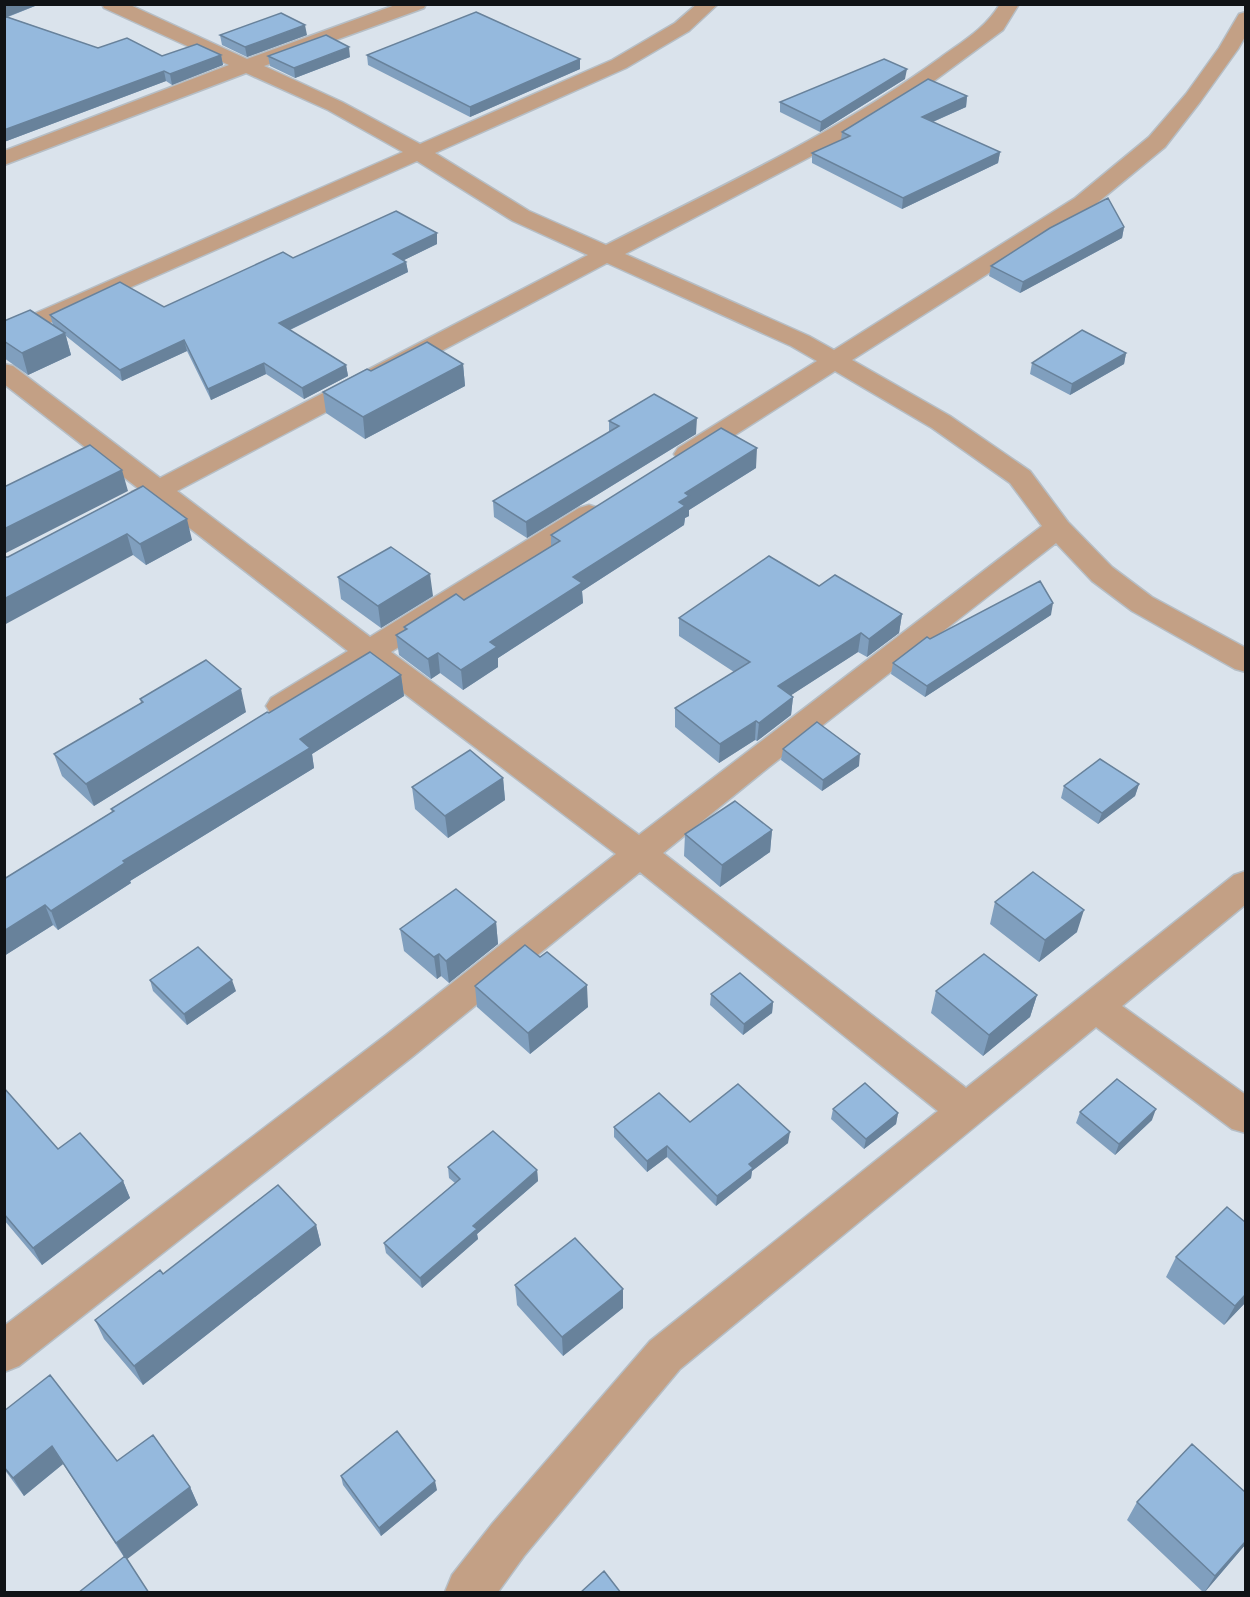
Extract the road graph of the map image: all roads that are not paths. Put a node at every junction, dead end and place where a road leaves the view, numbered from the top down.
1 (111, 4) edge
2 (417, 4) edge
3 (710, 4) edge
4 (1010, 4) edge
5 (1245, 18) edge
6 (245, 66) junction
7 (417, 153) junction
8 (4, 159) edge
9 (609, 255) junction
10 (4, 336) edge
11 (836, 361) junction
12 (4, 371) edge
13 (664, 468) edge
14 (157, 490) junction
15 (613, 500) edge
16 (127, 506) edge
17 (1058, 528) junction
18 (369, 651) junction
19 (1245, 663) edge
20 (258, 721) edge
21 (639, 854) junction
22 (1245, 884) edge
23 (1096, 1006) junction
24 (967, 1111) junction
25 (1245, 1117) edge
26 (4, 1352) edge
27 (469, 1593) edge

1 - 6 street
2 - 6 street
3 - 7 street
4 - 9 street
5 - 11 street
6 - 7 street
6 - 8 street
7 - 9 street
7 - 10 street
9 - 11 street
9 - 14 street
11 - 13 street
11 - 17 street
12 - 14 street
14 - 16 street
14 - 18 street
15 - 18 street
17 - 19 street
17 - 21 street
18 - 20 street
18 - 21 street
21 - 24 street
21 - 26 street
22 - 23 street
23 - 24 street
23 - 25 street
24 - 27 street

